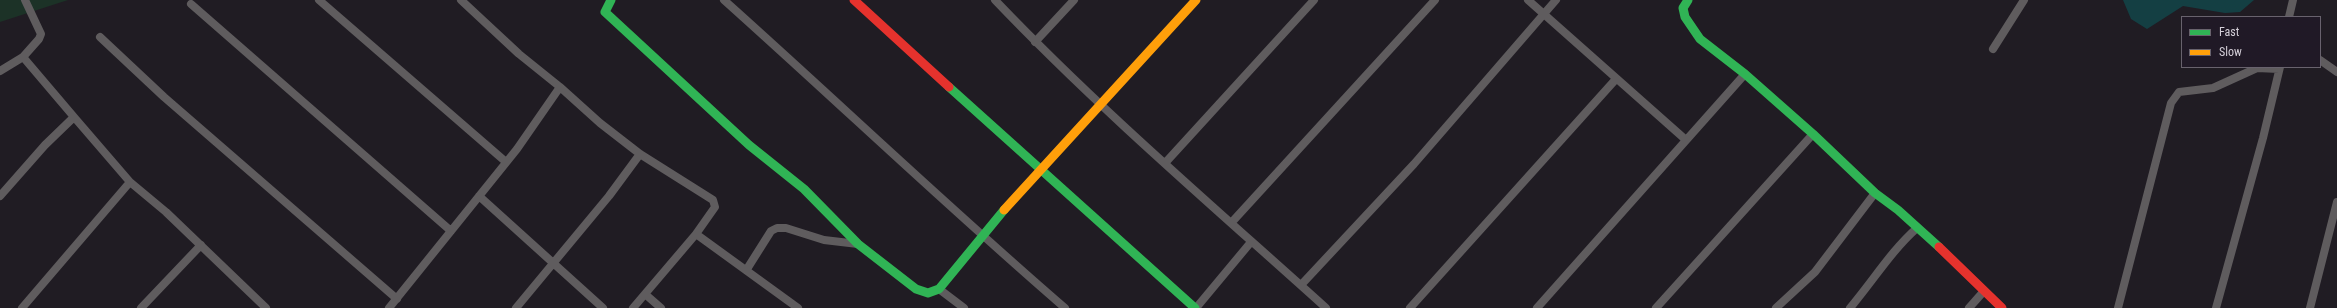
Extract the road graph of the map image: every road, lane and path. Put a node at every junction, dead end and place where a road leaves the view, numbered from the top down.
1 (25, 0) edge
2 (319, 0) edge
3 (461, 0) edge
4 (611, 0) edge
5 (724, 0) edge
6 (854, 0) edge
7 (995, 0) edge
8 (1074, 0) edge
9 (1196, 0) edge
10 (1314, 0) edge
11 (1435, 0) edge
12 (1528, 0) edge
13 (1556, 0) edge
14 (1688, 0) edge
15 (2024, 0) edge
16 (2293, 0) edge
17 (191, 4) dead end
18 (1543, 14) junction
19 (2289, 16) edge
20 (100, 37) dead end
21 (1035, 42) junction
22 (1993, 49) dead end
23 (23, 57) junction
24 (2321, 61) edge
25 (2280, 68) edge
26 (0, 71) edge
27 (2337, 72) edge
28 (1745, 74) junction
29 (1616, 79) junction
30 (560, 87) junction
31 (1102, 104) junction
32 (74, 117) junction
33 (1813, 134) junction
34 (1686, 140) junction
35 (640, 154) junction
36 (506, 162) junction
37 (1166, 162) junction
38 (1039, 170) junction
39 (130, 182) junction
40 (1875, 193) junction
41 (0, 196) edge
42 (480, 196) junction
43 (2337, 202) edge
44 (1232, 222) junction
45 (1917, 228) junction
46 (451, 231) junction
47 (696, 234) junction
48 (981, 236) junction
49 (1251, 242) junction
50 (858, 244) junction
51 (201, 245) junction
52 (552, 264) junction
53 (747, 269) junction
54 (1301, 286) junction
55 (939, 289) junction
56 (1984, 291) junction
57 (645, 294) junction
58 (397, 299) junction
59 (22, 308) edge
60 (141, 308) edge
61 (266, 308) edge
62 (390, 308) edge
63 (516, 308) edge
64 (603, 308) edge
65 (633, 308) edge
66 (661, 308) edge
67 (798, 308) edge
68 (964, 308) edge
69 (1065, 308) edge
70 (1195, 308) edge
71 (1326, 308) edge
72 (1410, 308) edge
73 (1538, 308) edge
74 (1656, 308) edge
75 (1776, 308) edge
76 (1850, 308) edge
77 (1969, 308) edge
78 (2002, 308) edge
79 (2118, 308) edge
80 (2216, 308) edge
81 (2310, 308) edge

1 - 23 street
2 - 36 street
3 - 30 street
4 - 50 street
5 - 48 street
6 - 38 street
7 - 21 street
8 - 21 street
9 - 31 street
10 - 37 street
11 - 44 street
12 - 18 street
13 - 18 street
14 - 28 street
15 - 22 street
16 - 19 street
17 - 46 street
18 - 29 street
18 - 54 street
20 - 58 street
21 - 31 street
23 - 26 street
23 - 32 street
24 - 27 street
25 - 79 street
25 - 80 street
28 - 33 street
28 - 34 street
29 - 34 street
29 - 72 street
30 - 35 street
30 - 36 street
31 - 37 street
31 - 38 street
32 - 39 street
32 - 41 street
33 - 40 street
33 - 74 street
34 - 73 street
35 - 47 street
35 - 52 street
36 - 42 street
37 - 44 street
38 - 48 street
38 - 70 street
39 - 51 street
39 - 59 street
40 - 45 street
40 - 75 street
42 - 46 street
42 - 52 street
43 - 81 street
44 - 49 street
45 - 56 street
45 - 76 street
46 - 58 street
47 - 53 street
47 - 57 street
48 - 55 street
48 - 69 street
49 - 54 street
49 - 70 street
50 - 53 street
50 - 55 street
51 - 60 street
51 - 61 street
52 - 63 street
52 - 64 street
53 - 67 street
54 - 71 street
55 - 68 street
56 - 77 street
56 - 78 street
57 - 65 street
57 - 66 street
58 - 62 street

